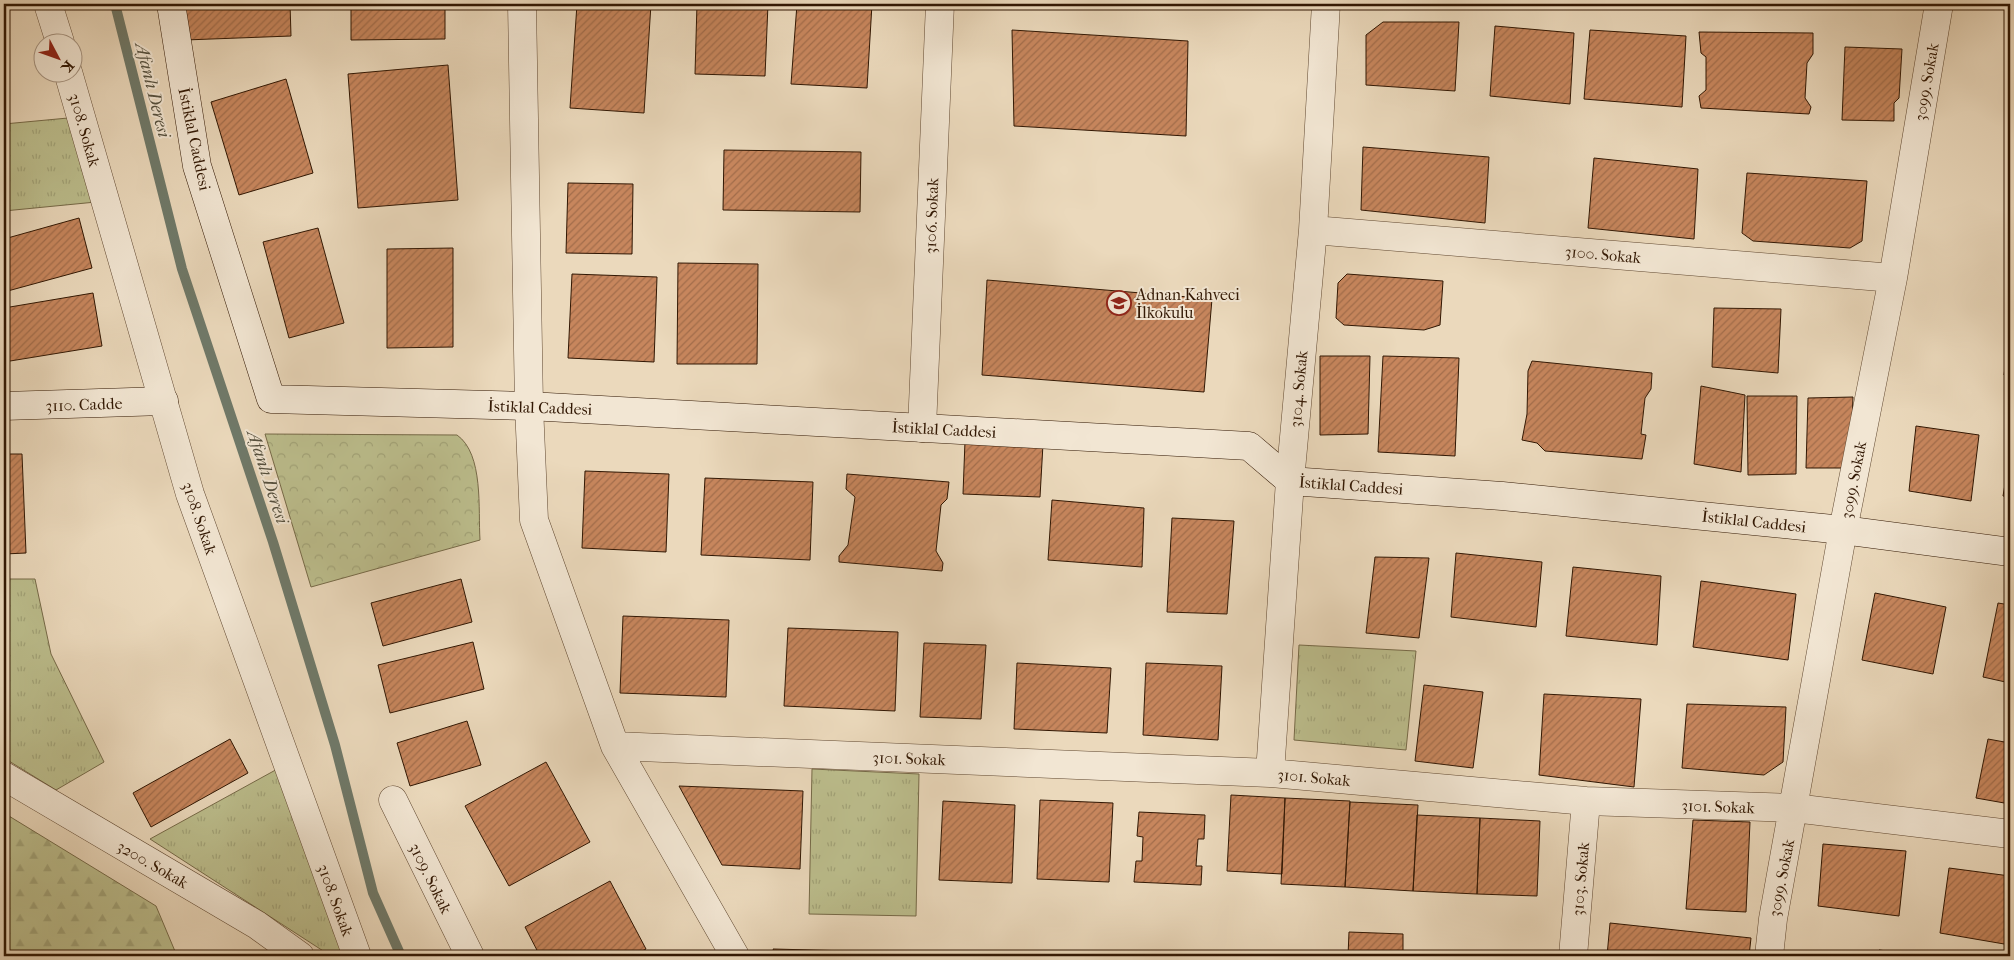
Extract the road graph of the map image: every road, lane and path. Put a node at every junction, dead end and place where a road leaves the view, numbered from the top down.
1 (48, 4) edge
2 (171, 4) edge
3 (522, 4) edge
4 (940, 4) edge
5 (1326, 4) edge
6 (1939, 4) edge
7 (57, 32) edge
8 (71, 82) edge
9 (1313, 230) junction
10 (1893, 278) junction
11 (164, 401) junction
12 (4, 406) edge
13 (529, 406) junction
14 (922, 428) junction
15 (1290, 481) junction
16 (1843, 530) junction
17 (2010, 552) edge
18 (616, 746) junction
19 (1270, 773) junction
20 (4, 776) edge
21 (393, 800) dead end
22 (1586, 801) junction
23 (1794, 808) junction
24 (2010, 834) edge
25 (300, 956) edge
26 (357, 956) edge
27 (470, 956) edge
28 (735, 956) edge
29 (1574, 956) edge
30 (1769, 956) edge

1 - 7 street
2 - 13 street, İstiklal Caddesi
3 - 13 street
4 - 14 street, 3106. Sokak
5 - 9 street, 3104. Sokak
6 - 10 street, 3099. Sokak
8 - 11 street, 3108. Sokak
9 - 10 street, 3100. Sokak
9 - 15 street, 3104. Sokak
10 - 16 street, 3099. Sokak
11 - 12 street, 3110. Cadde
11 - 26 street, 3108. Sokak
13 - 14 street, İstiklal Caddesi
13 - 18 street
14 - 15 street, İstiklal Caddesi
15 - 16 street, İstiklal Caddesi
15 - 19 street, 3104. Sokak
16 - 17 street, İstiklal Caddesi
16 - 23 street, 3099. Sokak
18 - 19 street, 3101. Sokak
18 - 28 street
19 - 22 street, 3101. Sokak
20 - 25 street, 3200. Sokak
21 - 27 street, 3109. Sokak
22 - 23 street, 3101. Sokak
22 - 29 street, 3103. Sokak
23 - 24 street, 3101. Sokak
23 - 30 street, 3099. Sokak

